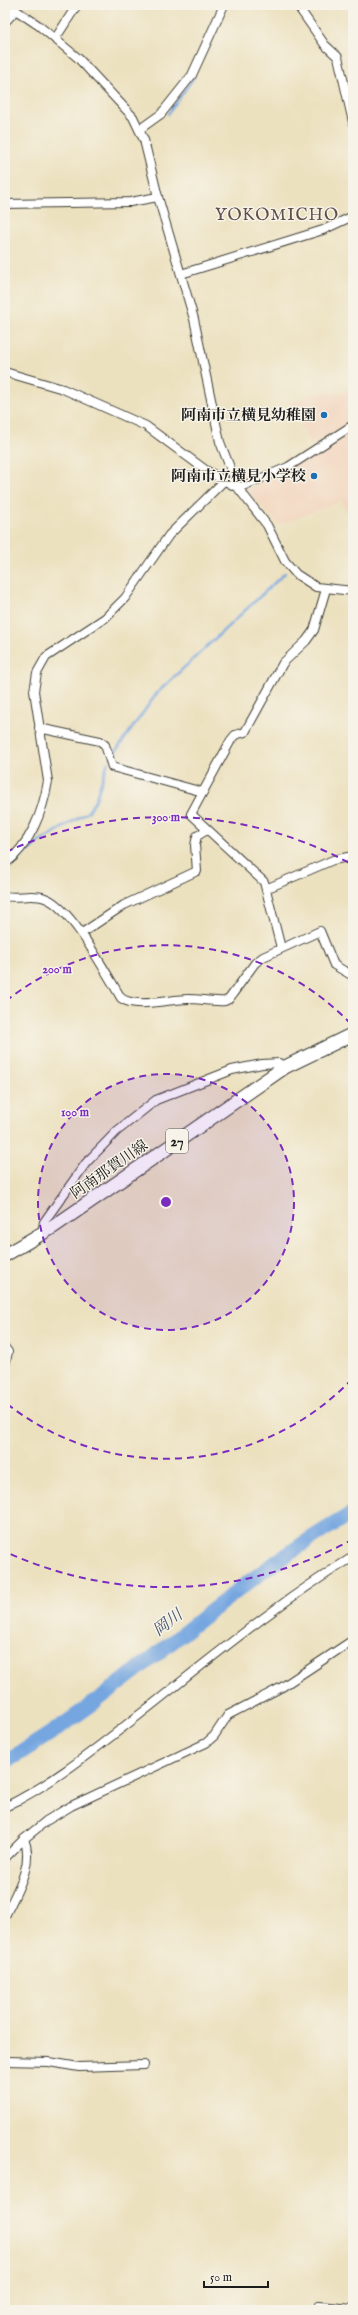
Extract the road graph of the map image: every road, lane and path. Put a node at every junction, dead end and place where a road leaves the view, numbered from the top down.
1 (8, 5) edge
2 (77, 5) edge
3 (224, 5) edge
4 (297, 5) edge
5 (16, 10) junction
6 (5, 22) edge
7 (55, 39) junction
8 (353, 122) edge
9 (140, 128) junction
10 (158, 197) junction
11 (5, 204) edge
12 (353, 216) edge
13 (181, 274) junction
14 (5, 372) edge
15 (353, 425) edge
16 (224, 481) junction
17 (238, 488) junction
18 (326, 589) junction
19 (353, 591) edge
20 (39, 728) junction
21 (203, 792) junction
22 (207, 830) junction
23 (353, 856) edge
24 (5, 864) edge
25 (268, 888) junction
26 (5, 896) edge
27 (82, 934) junction
28 (281, 948) junction
29 (353, 976) edge
30 (353, 1034) edge
31 (285, 1067) junction
32 (42, 1234) junction
33 (5, 1255) edge
34 (5, 1348) edge
35 (5, 1365) edge
36 (353, 1557) edge
37 (353, 1640) edge
38 (5, 1807) edge
39 (24, 1839) junction
40 (5, 1858) edge
41 (5, 1916) edge
42 (5, 2061) edge
43 (144, 2065) dead end
44 (319, 2306) dead end
45 (353, 2309) edge

1 - 5 street
2 - 7 street
3 - 9 street
4 - 8 street
5 - 6 street
5 - 7 street
7 - 9 street
9 - 10 street
10 - 11 street
10 - 13 street
12 - 13 street
13 - 17 street
14 - 16 street
15 - 17 street
16 - 17 street
16 - 20 street
17 - 18 street
18 - 19 street
18 - 21 street
20 - 21 street
20 - 24 street
21 - 22 street
22 - 25 street
22 - 27 street
23 - 25 street
25 - 28 street
26 - 27 street
27 - 28 street
28 - 29 street
30 - 31 main road, 阿南那賀川線 / 27
31 - 32 main road, 阿南那賀川線 / 27
31 - 32 street
32 - 33 main road, 阿南那賀川線 / 27
34 - 35 street
36 - 38 street
37 - 39 street
39 - 40 street
39 - 41 street
42 - 43 street
44 - 45 street

